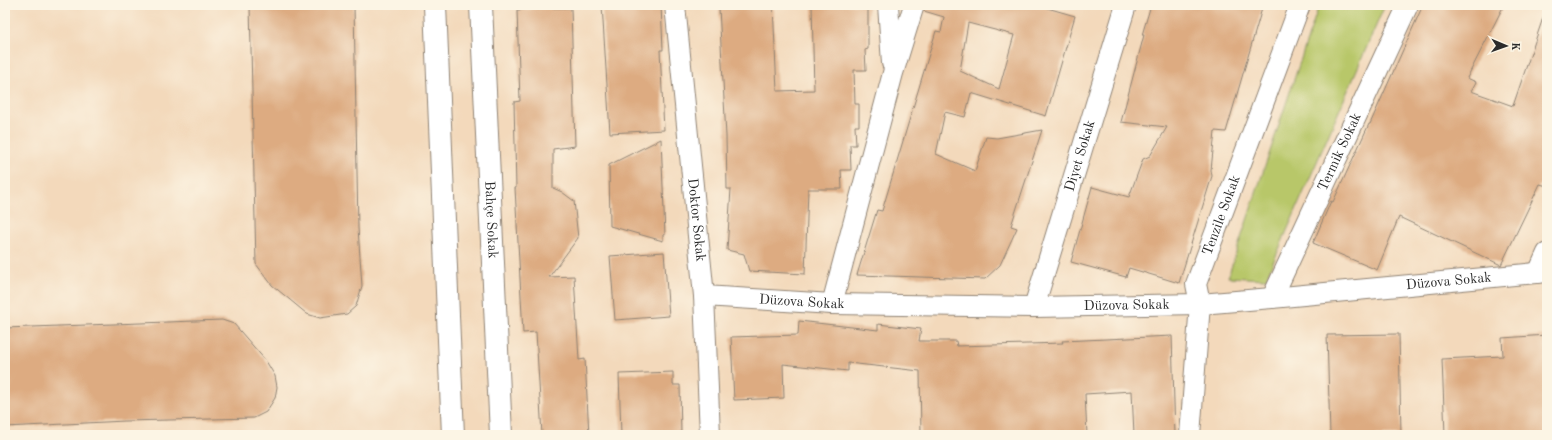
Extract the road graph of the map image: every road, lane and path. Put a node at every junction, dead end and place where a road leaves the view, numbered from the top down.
1 (435, 5) edge
2 (481, 5) edge
3 (675, 5) edge
4 (888, 5) edge
5 (914, 5) edge
6 (1126, 5) edge
7 (1300, 5) edge
8 (1408, 5) edge
9 (893, 73) junction
10 (1547, 252) edge
11 (1543, 273) edge
12 (704, 296) junction
13 (1272, 298) junction
14 (832, 304) junction
15 (1200, 304) junction
16 (1034, 307) junction
17 (453, 435) edge
18 (501, 435) edge
19 (710, 435) edge
20 (1190, 435) edge

1 - 17 street
2 - 18 street, Bahçe Sokak
3 - 12 street, Doktor Sokak
4 - 9 street
5 - 9 street
6 - 16 street, Diyet Sokak
7 - 15 street, Tenzile Sokak
8 - 13 street, Termik Sokak
9 - 14 street
10 - 11 street
11 - 13 street, Düzova Sokak
12 - 14 street, Düzova Sokak
12 - 19 street, Doktor Sokak
13 - 15 street, Düzova Sokak
14 - 16 street, Düzova Sokak
15 - 16 street, Düzova Sokak
15 - 20 street, Tenzile Sokak

